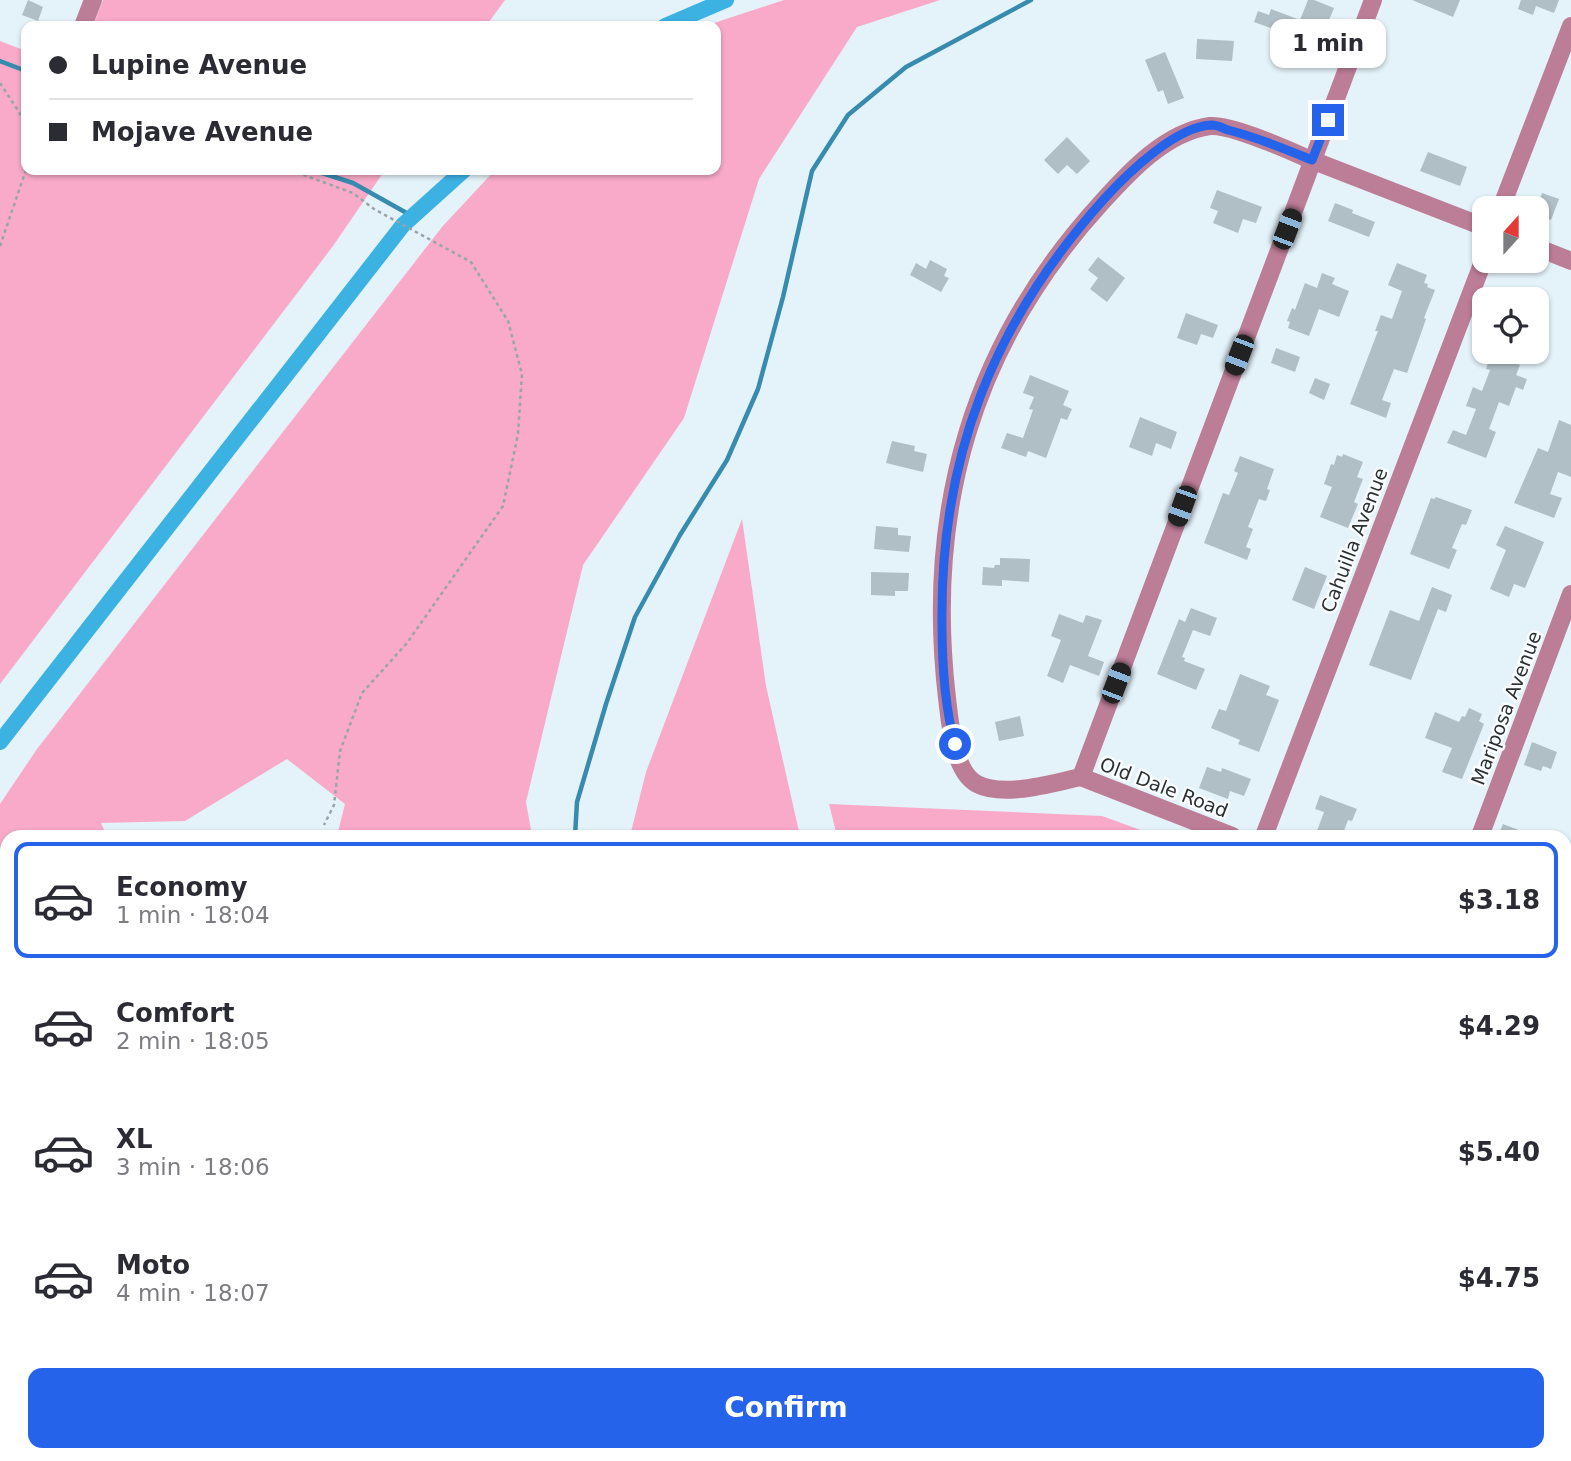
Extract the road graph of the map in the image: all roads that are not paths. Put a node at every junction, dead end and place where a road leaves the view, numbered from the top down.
1 (93, 0) edge
2 (1373, 0) edge
3 (85, 21) edge
4 (1571, 26) edge
5 (1312, 160) junction
6 (1506, 196) edge
7 (1472, 222) edge
8 (1549, 252) edge
9 (1571, 261) edge
10 (1479, 273) edge
11 (1571, 594) edge
12 (1563, 640) edge
13 (1081, 777) junction
14 (1217, 830) edge
15 (1266, 830) edge
16 (1483, 830) edge

1 - 3 street
2 - 5 street
4 - 6 street
5 - 7 street
5 - 13 street
5 - 13 street
8 - 9 street
10 - 15 street, Cahuilla Avenue
11 - 12 street, Mariposa Avenue
12 - 16 street, Mariposa Avenue
13 - 14 street, Old Dale Road

